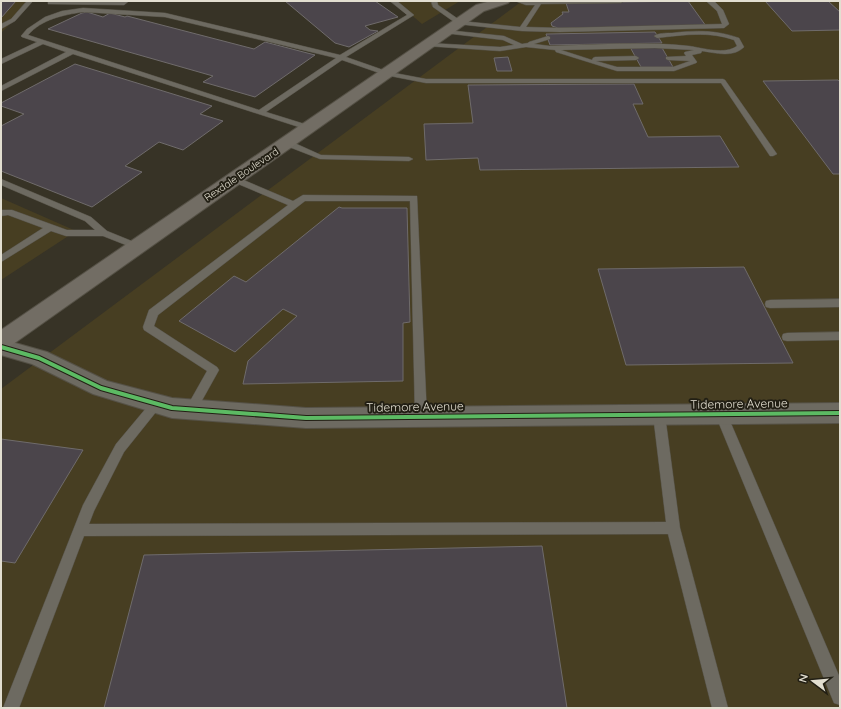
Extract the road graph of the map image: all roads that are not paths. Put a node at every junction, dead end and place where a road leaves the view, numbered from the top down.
1 (30, 1) edge
2 (126, 1) edge
3 (393, 1) edge
4 (434, 1) edge
5 (504, 1) edge
6 (518, 1) edge
7 (620, 1) edge
8 (708, 1) edge
9 (540, 2) junction
10 (50, 3) dead end
11 (483, 5) edge
12 (1, 27) edge
13 (452, 28) junction
14 (522, 28) junction
15 (657, 36) dead end
16 (548, 38) dead end
17 (43, 42) junction
18 (428, 45) junction
19 (523, 45) junction
20 (550, 48) junction
21 (632, 50) dead end
22 (663, 50) dead end
23 (72, 52) junction
24 (561, 52) junction
25 (724, 52) junction
26 (689, 55) junction
27 (342, 57) junction
28 (636, 58) dead end
29 (668, 58) dead end
30 (584, 60) junction
31 (1, 62) edge
32 (387, 74) junction
33 (1, 89) edge
34 (261, 112) junction
35 (308, 128) junction
36 (287, 143) junction
37 (773, 154) dead end
38 (409, 159) dead end
39 (234, 179) junction
40 (1, 182) edge
41 (294, 204) junction
42 (1, 213) edge
43 (50, 227) junction
44 (104, 233) junction
45 (136, 246) junction
46 (1, 260) edge
47 (840, 303) edge
48 (770, 304) dead end
49 (840, 336) edge
50 (787, 337) dead end
51 (1, 341) edge
52 (1, 347) edge
53 (156, 404) junction
54 (191, 410) junction
55 (840, 413) edge
56 (721, 414) junction
57 (659, 415) junction
58 (421, 417) junction
59 (673, 528) junction
60 (80, 530) junction
61 (840, 697) edge
62 (11, 708) edge
63 (720, 708) edge

1 - 12 lane
2 - 10 lane
3 - 27 lane
4 - 13 lane
5 - 11 main road, Rexdale Boulevard
6 - 9 lane
7 - 9 lane
8 - 14 lane
9 - 14 lane
11 - 13 main road, Rexdale Boulevard
13 - 14 lane
13 - 18 main road, Rexdale Boulevard
13 - 19 lane
15 - 25 lane
16 - 19 lane
17 - 23 lane
17 - 27 lane
17 - 31 lane
18 - 19 lane
18 - 32 main road, Rexdale Boulevard
19 - 20 lane
20 - 24 lane
20 - 25 lane
21 - 24 lane
22 - 26 lane
23 - 33 lane
23 - 34 lane
24 - 30 lane
25 - 26 lane
26 - 29 lane
26 - 30 lane
27 - 32 lane
27 - 34 lane
28 - 30 lane
32 - 35 main road, Rexdale Boulevard
32 - 37 lane
34 - 35 lane
35 - 36 main road, Rexdale Boulevard
36 - 38 lane
36 - 39 main road, Rexdale Boulevard
39 - 41 lane
39 - 45 main road, Rexdale Boulevard
40 - 44 lane
41 - 54 lane
41 - 58 lane
42 - 43 lane
43 - 44 lane
43 - 46 lane
44 - 45 lane
45 - 51 main road, Rexdale Boulevard
47 - 48 lane
49 - 50 lane
52 - 53 street, Tidemore Avenue
53 - 54 street, Tidemore Avenue
53 - 60 lane
54 - 58 street, Tidemore Avenue
55 - 56 street, Tidemore Avenue
56 - 57 street, Tidemore Avenue
56 - 61 lane
57 - 58 street, Tidemore Avenue
57 - 59 lane
59 - 60 lane
59 - 63 lane
60 - 62 lane

